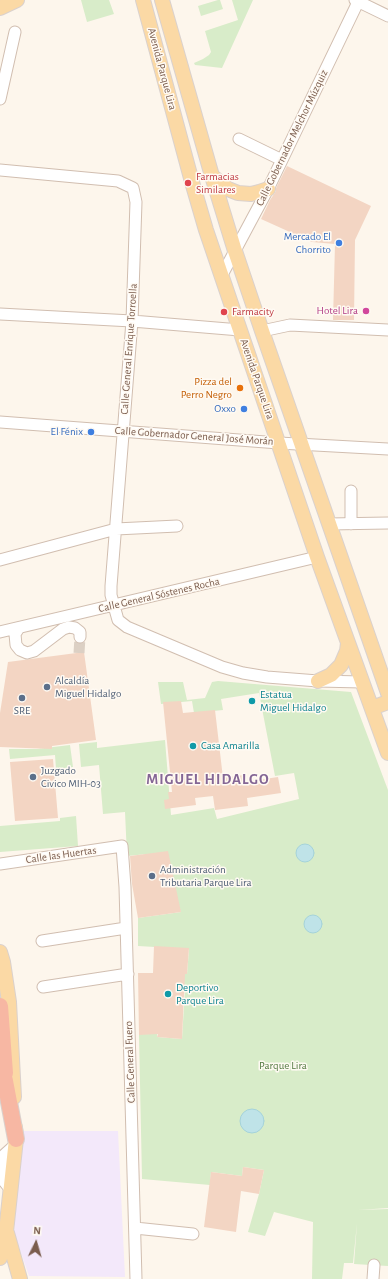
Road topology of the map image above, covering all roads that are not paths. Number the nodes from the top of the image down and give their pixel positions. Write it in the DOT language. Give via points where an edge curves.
graph roads {
  1 [pos="18,0"];
  2 [pos="143,0"];
  3 [pos="162,0"];
  4 [pos="358,1"];
  5 [pos="0,8"];
  6 [pos="388,16"];
  7 [pos="15,32"];
  8 [pos="0,100"];
  9 [pos="239,139"];
  10 [pos="282,160"];
  11 [pos="0,170"];
  12 [pos="212,176"];
  13 [pos="268,189"];
  14 [pos="235,250"];
  15 [pos="222,275"];
  16 [pos="0,314"];
  17 [pos="132,321"];
  18 [pos="240,330"];
  19 [pos="388,330"];
  20 [pos="262,331"];
  21 [pos="0,422"];
  22 [pos="124,431"];
  23 [pos="279,443"];
  24 [pos="302,444"];
  25 [pos="388,448"];
  26 [pos="351,491"];
  27 [pos="388,523"];
  28 [pos="329,524"];
  29 [pos="351,524"];
  30 [pos="178,526"];
  31 [pos="116,529"];
  32 [pos="317,558"];
  33 [pos="0,560"];
  34 [pos="114,606"];
  35 [pos="19,628"];
  36 [pos="0,632"];
  37 [pos="80,637"];
  38 [pos="347,638"];
  39 [pos="318,681"];
  40 [pos="362,682"];
  41 [pos="387,686"];
  42 [pos="388,702"];
  43 [pos="372,708"];
  44 [pos="388,753"];
  45 [pos="122,846"];
  46 [pos="0,864"];
  47 [pos="126,928"];
  48 [pos="42,941"];
  49 [pos="0,952"];
  50 [pos="128,974"];
  51 [pos="43,987"];
  52 [pos="0,1012"];
  53 [pos="0,1063"];
  54 [pos="5,1081"];
  55 [pos="16,1142"];
  56 [pos="135,1228"];
  57 [pos="6,1232"];
  58 [pos="193,1234"];
  59 [pos="0,1258"];
  60 [pos="374,1264"];
  61 [pos="20,1279"];
  62 [pos="136,1279"];
  63 [pos="373,1279"];
  1 -- 5 [label="main road"];
  2 -- 15 [label="main road, Avenida Parque Lira" via="192,182"];
  3 -- 12 [label="main road, Avenida Parque Lira"];
  4 -- 6 [label="street"];
  4 -- 10 [label="street, Calle Gobernador Melchor Múzquiz"];
  7 -- 8 [label="street"];
  9 -- 10 [label="street"];
  10 -- 13 [label="street, Calle Gobernador Melchor Múzquiz"];
  11 -- 17 [label="street, Calle General Enrique Torroella" via="118,181 133,188 136,202"];
  12 -- 13 [label="main road" via="228,189 238,192 251,194"];
  12 -- 14 [label="main road, Avenida Parque Lira"];
  13 -- 14 [label="street, Calle Gobernador Melchor Múzquiz"];
  14 -- 15 [label="street, Calle Gobernador Melchor Múzquiz"];
  14 -- 20 [label="main road, Avenida Parque Lira"];
  15 -- 18 [label="main road, Avenida Parque Lira"];
  16 -- 17 [label="street"];
  17 -- 18 [label="street"];
  17 -- 22 [label="street, Calle General Enrique Torroella"];
  18 -- 23 [label="main road, Avenida Parque Lira"];
  19 -- 20 [label="street" via="290,325"];
  20 -- 24 [label="main road, Avenida Parque Lira"];
  21 -- 22 [label="street, Calle Gobernador General José Morán"];
  22 -- 23 [label="street, Calle Gobernador General José Morán"];
  22 -- 31 [label="street, Calle General Enrique Torroella"];
  23 -- 24 [label="street, Calle Gobernador General José Morán"];
  23 -- 32 [label="main road, Avenida Parque Lira"];
  24 -- 25 [label="street, Calle Gobernador General José Morán"];
  24 -- 28 [label="main road, Avenida Parque Lira"];
  26 -- 29 [label="street"];
  27 -- 29 [label="street"];
  28 -- 29 [label="street"];
  28 -- 41 [label="main road, Avenida Parque Lira"];
  30 -- 31 [label="street"];
  31 -- 33 [label="street"];
  31 -- 34 [label="street, Calle General Enrique Torroella" via="111,586"];
  32 -- 34 [label="street, Calle General Sóstenes Rocha"];
  32 -- 38 [label="main road, Avenida Parque Lira"];
  34 -- 35 [label="street, Calle General Sóstenes Rocha"];
  34 -- 39 [label="street, Calle General Enrique Torroella" via="118,620 127,627 222,667 243,673"];
  35 -- 36 [label="street, Calle General Sóstenes Rocha"];
  35 -- 37 [label="street" via="15,634 16,645 27,653 34,652 69,627 80,632"];
  38 -- 39 [label="main road" via="347,651 342,665 331,675"];
  38 -- 40 [label="main road, Avenida Parque Lira"];
  39 -- 40 [label="street, Calle General Enrique Torroella"];
  40 -- 41 [label="main road"];
  40 -- 43 [label="main road, Avenida Parque Lira"];
  42 -- 43 [label="main road"];
  43 -- 44 [label="main road, Avenida Parque Lira"];
  45 -- 46 [label="street, Calle las Huertas"];
  45 -- 47 [label="street, Calle General Fuero"];
  47 -- 48 [label="street"];
  47 -- 50 [label="street, Calle General Fuero"];
  49 -- 55 [label="main road" via="9,1002"];
  50 -- 51 [label="street"];
  50 -- 56 [label="street, Calle General Fuero"];
  52 -- 54 [label="highway"];
  53 -- 54 [label="highway"];
  54 -- 55 [label="highway"];
  55 -- 57 [label="main road"];
  56 -- 58 [label="street"];
  56 -- 62 [label="street, Calle General Fuero"];
  57 -- 59 [label="main road"];
  57 -- 61 [label="main road"];
  60 -- 63 [label="street"];
}
